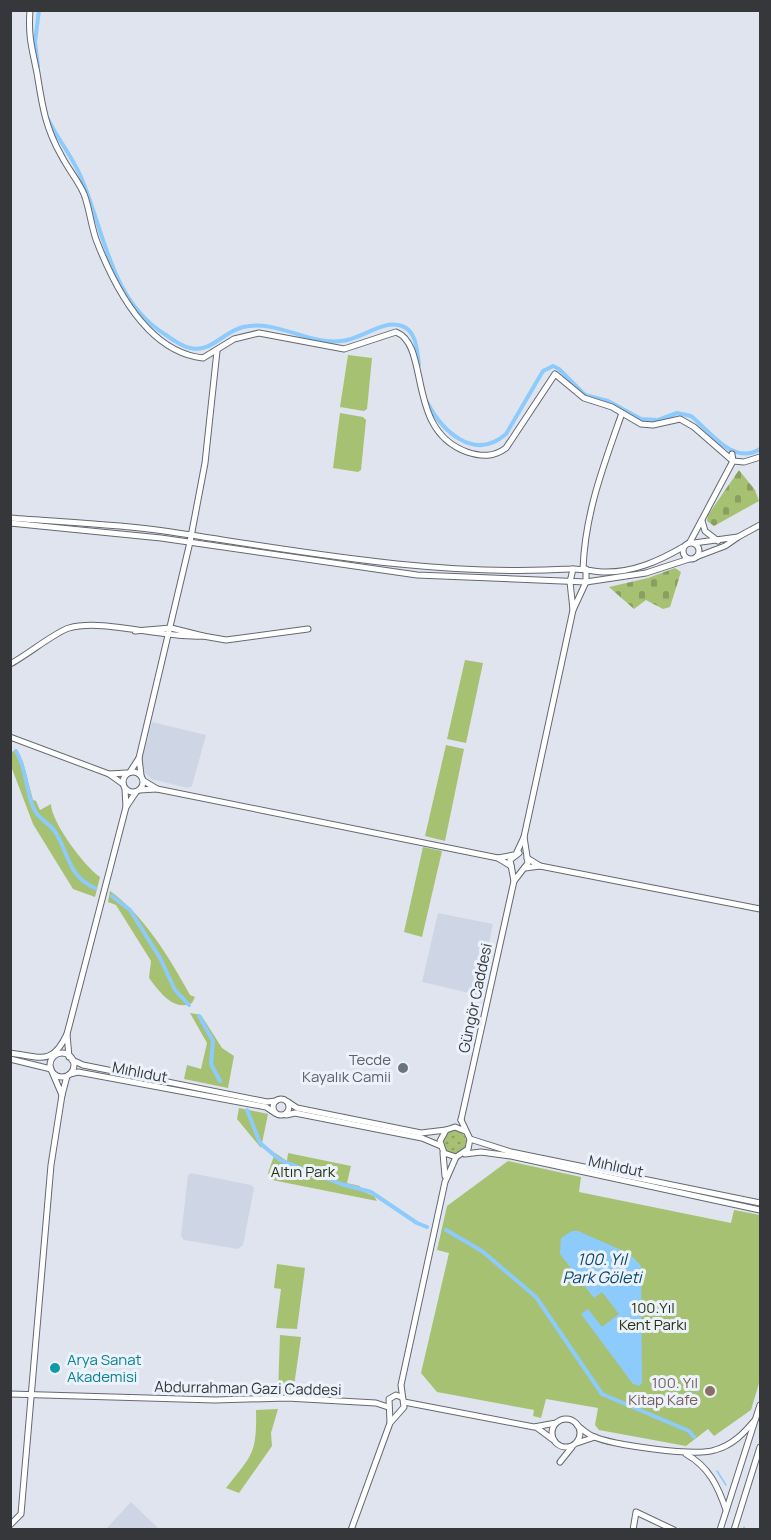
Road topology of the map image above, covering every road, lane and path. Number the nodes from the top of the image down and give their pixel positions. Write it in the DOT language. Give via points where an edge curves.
graph roads {
  1 [pos="30,10"];
  2 [pos="217,351"];
  3 [pos="203,358"];
  4 [pos="215,367"];
  5 [pos="622,413"];
  6 [pos="732,454"];
  7 [pos="760,457"];
  8 [pos="733,461"];
  9 [pos="10,518"];
  10 [pos="702,519"];
  11 [pos="10,523"];
  12 [pos="760,525"];
  13 [pos="738,537"];
  14 [pos="190,539"];
  15 [pos="719,541"];
  16 [pos="692,543"];
  17 [pos="683,548"];
  18 [pos="696,557"];
  19 [pos="689,559"];
  20 [pos="573,569"];
  21 [pos="584,569"];
  22 [pos="570,582"];
  23 [pos="586,582"];
  24 [pos="573,610"];
  25 [pos="171,628"];
  26 [pos="308,629"];
  27 [pos="135,631"];
  28 [pos="169,636"];
  29 [pos="203,636"];
  30 [pos="10,664"];
  31 [pos="10,737"];
  32 [pos="139,758"];
  33 [pos="129,772"];
  34 [pos="109,774"];
  35 [pos="142,778"];
  36 [pos="124,786"];
  37 [pos="157,789"];
  38 [pos="137,791"];
  39 [pos="126,807"];
  40 [pos="524,837"];
  41 [pos="515,854"];
  42 [pos="526,857"];
  43 [pos="498,858"];
  44 [pos="540,866"];
  45 [pos="512,867"];
  46 [pos="523,870"];
  47 [pos="514,881"];
  48 [pos="760,909"];
  49 [pos="67,1034"];
  50 [pos="10,1053"];
  51 [pos="54,1056"];
  52 [pos="71,1058"];
  53 [pos="10,1059"];
  54 [pos="52,1071"];
  55 [pos="68,1075"];
  56 [pos="62,1095"];
  57 [pos="276,1101"];
  58 [pos="288,1102"];
  59 [pos="275,1113"];
  60 [pos="286,1115"];
  61 [pos="461,1120"];
  62 [pos="449,1129"];
  63 [pos="465,1131"];
  64 [pos="470,1139"];
  65 [pos="442,1149"];
  66 [pos="465,1154"];
  67 [pos="456,1157"];
  68 [pos="445,1182"];
  69 [pos="760,1203"];
  70 [pos="760,1210"];
  71 [pos="401,1385"];
  72 [pos="10,1394"];
  73 [pos="31,1395"];
  74 [pos="391,1397"];
  75 [pos="403,1399"];
  76 [pos="376,1403"];
  77 [pos="760,1405"];
  78 [pos="415,1406"];
  79 [pos="389,1408"];
  80 [pos="400,1411"];
  81 [pos="755,1420"];
  82 [pos="556,1423"];
  83 [pos="390,1424"];
  84 [pos="577,1425"];
  85 [pos="534,1427"];
  86 [pos="595,1437"];
  87 [pos="554,1441"];
  88 [pos="575,1445"];
  89 [pos="760,1447"];
  90 [pos="684,1454"];
  91 [pos="726,1511"];
  92 [pos="10,1525"];
  93 [pos="351,1530"];
  94 [pos="633,1530"];
  95 [pos="674,1530"];
  96 [pos="720,1530"];
  97 [pos="734,1530"];
  1 -- 3 [label="street" via="29,44 46,125 78,182 98,244 123,296 162,340"];
  2 -- 3 [label="street"];
  2 -- 4 [label="street"];
  2 -- 5 [label="street" via="234,339 259,333 344,349 387,334 400,334 413,348 422,398 442,437 475,455 495,455 506,447 552,375 559,376 584,398"];
  3 -- 4 [label="street"];
  4 -- 14 [label="street" via="205,463"];
  5 -- 8 [label="street" via="641,424 680,419"];
  5 -- 21 [label="street" via="597,480 586,532"];
  6 -- 8 [label="street"];
  7 -- 8 [label="street"];
  8 -- 10 [label="street"];
  9 -- 14 [label="street" via="161,530"];
  10 -- 15 [label="street" via="705,531"];
  10 -- 16 [label="street"];
  11 -- 14 [label="street"];
  12 -- 13 [label="street"];
  13 -- 15 [label="street"];
  13 -- 18 [label="street"];
  14 -- 20 [label="street" via="404,566"];
  14 -- 22 [label="street" via="417,575"];
  14 -- 25 [label="street"];
  15 -- 16 [label="street"];
  16 -- 17 [label="street"];
  16 -- 18 [label="street" via="699,550"];
  17 -- 19 [label="street"];
  17 -- 21 [label="street" via="661,560 627,570"];
  18 -- 19 [label="street"];
  19 -- 23 [label="street" via="646,573"];
  20 -- 21 [label="street"];
  20 -- 22 [label="street"];
  21 -- 23 [label="street"];
  22 -- 23 [label="street"];
  22 -- 24 [label="street"];
  23 -- 24 [label="street"];
  24 -- 40 [label="street"];
  25 -- 27 [label="street"];
  25 -- 28 [label="street"];
  25 -- 29 [label="street"];
  26 -- 29 [label="street" via="226,640"];
  27 -- 28 [label="street"];
  27 -- 30 [label="street" via="70,628"];
  28 -- 29 [label="street"];
  28 -- 32 [label="street"];
  31 -- 34 [label="street"];
  32 -- 33 [label="street"];
  32 -- 35 [label="street"];
  33 -- 34 [label="street"];
  33 -- 35 [label="street"];
  33 -- 36 [label="street"];
  34 -- 36 [label="street"];
  35 -- 37 [label="street"];
  35 -- 38 [label="street"];
  36 -- 38 [label="street"];
  36 -- 39 [label="street"];
  37 -- 38 [label="street"];
  37 -- 43 [label="street"];
  38 -- 39 [label="street"];
  39 -- 49 [label="street"];
  40 -- 41 [label="street"];
  40 -- 42 [label="street"];
  41 -- 42 [label="street"];
  41 -- 43 [label="street"];
  41 -- 45 [label="street"];
  42 -- 44 [label="street"];
  42 -- 46 [label="street"];
  43 -- 45 [label="street"];
  44 -- 46 [label="street"];
  44 -- 48 [label="street"];
  45 -- 46 [label="street"];
  45 -- 47 [label="street"];
  46 -- 47 [label="street"];
  47 -- 61 [label="street, Güngör Caddesi"];
  49 -- 51 [label="street"];
  49 -- 52 [label="street"];
  50 -- 51 [label="street"];
  51 -- 52 [label="street" via="63,1053"];
  51 -- 54 [label="street"];
  52 -- 55 [label="street" via="73,1067"];
  52 -- 57 [label="street, Mıhlıdut" via="83,1065"];
  53 -- 54 [label="street"];
  54 -- 55 [label="street" via="59,1077"];
  54 -- 56 [label="street"];
  55 -- 56 [label="street"];
  55 -- 59 [label="street, Mıhlıdut" via="78,1072 266,1107"];
  56 -- 73 [label="street" via="51,1165"];
  57 -- 58 [label="street"];
  57 -- 59 [label="street"];
  58 -- 60 [label="street"];
  58 -- 62 [label="street" via="297,1108 421,1133"];
  59 -- 60 [label="street"];
  60 -- 65 [label="street" via="295,1113 422,1138"];
  61 -- 62 [label="street"];
  61 -- 63 [label="street"];
  62 -- 63 [label="street"];
  62 -- 65 [label="street" via="441,1137"];
  63 -- 64 [label="street"];
  64 -- 66 [label="street"];
  64 -- 69 [label="street, Mıhlıdut" via="502,1150"];
  65 -- 67 [label="street"];
  65 -- 68 [label="street"];
  66 -- 67 [label="street"];
  66 -- 70 [label="street, Mıhlıdut" via="511,1156"];
  67 -- 68 [label="street"];
  68 -- 71 [label="street"];
  71 -- 74 [label="street"];
  71 -- 75 [label="street"];
  72 -- 73 [label="street, Abdurrahman Gazi Caddesi"];
  73 -- 76 [label="street, Abdurrahman Gazi Caddesi"];
  73 -- 92 [label="street" via="21,1514"];
  74 -- 75 [label="street"];
  74 -- 76 [label="street, Abdurrahman Gazi Caddesi"];
  74 -- 79 [label="street"];
  75 -- 78 [label="street"];
  75 -- 80 [label="street"];
  76 -- 79 [label="street, Abdurrahman Gazi Caddesi"];
  77 -- 81 [label="street"];
  78 -- 80 [label="street"];
  78 -- 85 [label="street"];
  79 -- 80 [label="street, Abdurrahman Gazi Caddesi"];
  79 -- 83 [label="street"];
  80 -- 83 [label="street"];
  81 -- 90 [label="street" via="725,1447"];
  81 -- 91 [label="street"];
  82 -- 84 [label="street" via="569,1419"];
  82 -- 85 [label="street"];
  82 -- 87 [label="street" via="552,1430"];
  83 -- 93 [label="street"];
  84 -- 86 [label="street"];
  84 -- 88 [label="street" via="580,1434"];
  85 -- 87 [label="street"];
  86 -- 88 [label="street"];
  86 -- 90 [label="street"];
  87 -- 88 [label="street" via="563,1448"];
  87 -- 88 [label="street" via="560,1462"];
  89 -- 97 [label="street"];
  90 -- 91 [label="street" via="712,1476"];
  91 -- 96 [label="street"];
  94 -- 95 [label="street" via="636,1512"];
}
